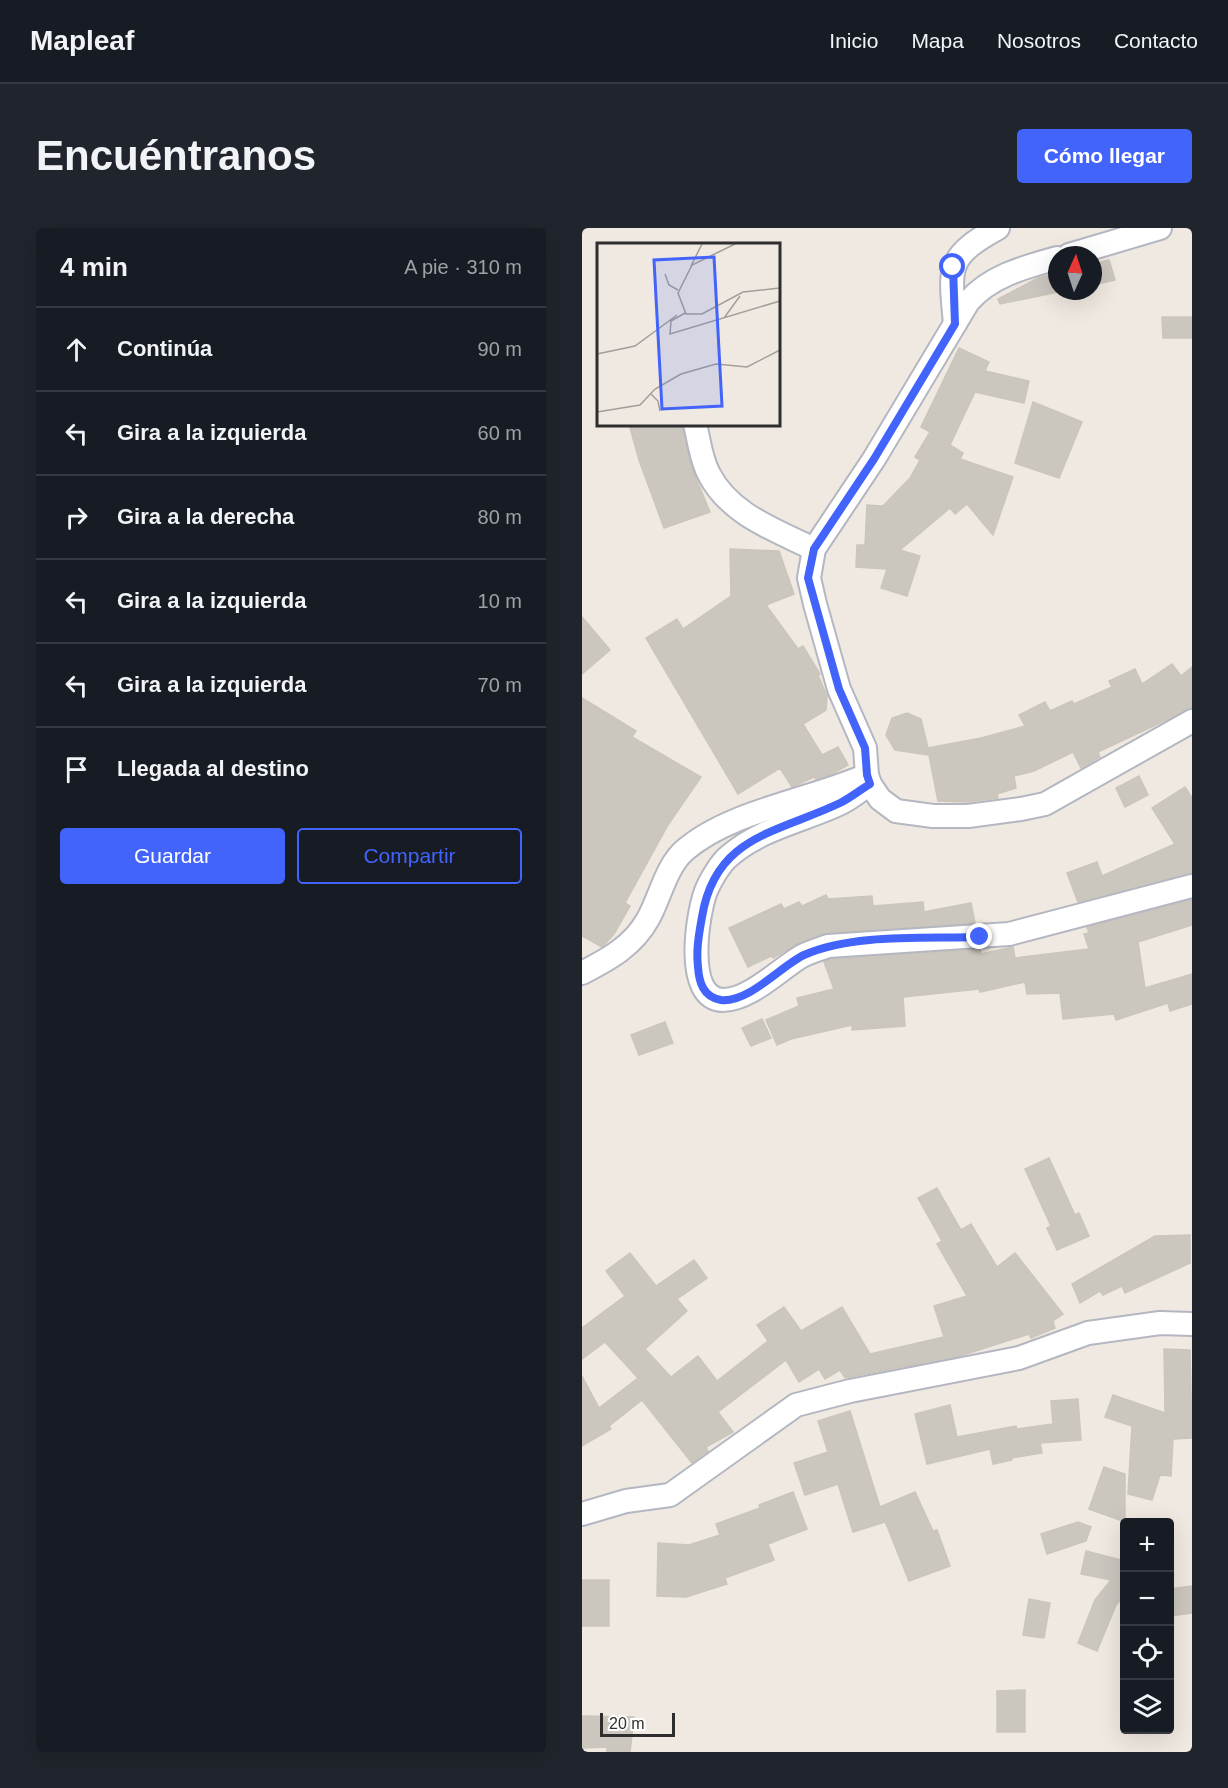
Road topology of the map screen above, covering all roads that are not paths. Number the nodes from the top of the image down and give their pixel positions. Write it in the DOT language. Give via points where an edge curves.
graph roads {
  1 [pos="998,228"];
  2 [pos="1160,228"];
  3 [pos="1099,246"];
  4 [pos="1048,261"];
  5 [pos="955,324"];
  6 [pos="696,426"];
  7 [pos="814,549"];
  8 [pos="1192,722"];
  9 [pos="868,779"];
  10 [pos="1192,886"];
  11 [pos="582,973"];
  12 [pos="1192,1324"];
  13 [pos="582,1514"];
  1 -- 5 [label="street" via="957,256 953,267"];
  2 -- 3 [label="street"];
  4 -- 5 [label="street" via="987,285 968,302"];
  5 -- 7 [label="street" via="874,459"];
  6 -- 7 [label="street" via="707,472 719,492 750,518"];
  7 -- 9 [label="street" via="808,578 839,689 865,748"];
  8 -- 9 [label="street" via="1045,804 1020,809 968,816 896,811 880,799"];
  9 -- 10 [label="street" via="841,803 773,829 727,857 706,892 696,948 699,981 708,996 723,1000 737,997 802,956 828,946 1010,934"];
  9 -- 11 [label="street" via="729,822 683,851 631,944"];
  12 -- 13 [label="street" via="1160,1323 1088,1333 1019,1358 796,1405 670,1496 626,1501"];
}
